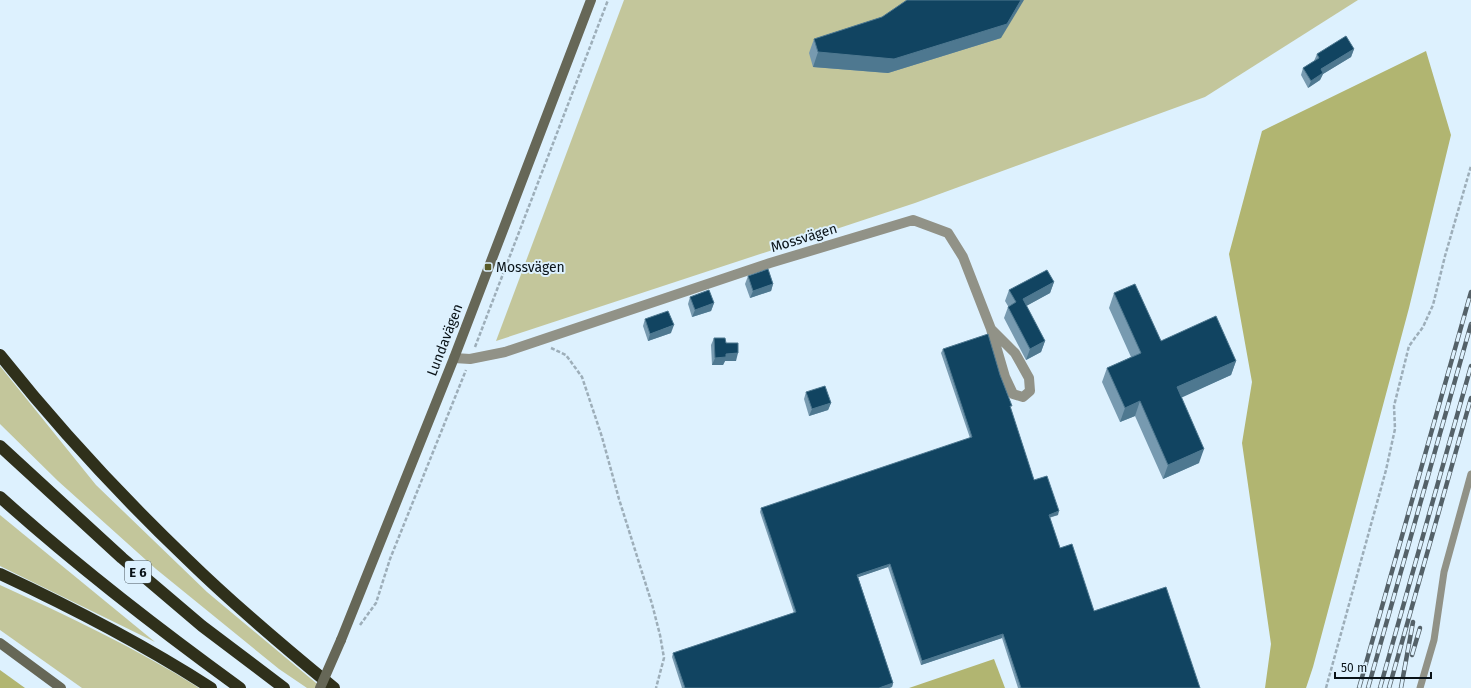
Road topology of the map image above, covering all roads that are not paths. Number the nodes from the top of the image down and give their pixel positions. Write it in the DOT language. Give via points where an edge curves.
graph roads {
  1 [pos="591,0"];
  2 [pos="991,329"];
  3 [pos="0,355"];
  4 [pos="454,358"];
  5 [pos="0,446"];
  6 [pos="1471,474"];
  7 [pos="0,497"];
  8 [pos="0,574"];
  9 [pos="0,643"];
  10 [pos="61,688"];
  11 [pos="211,688"];
  12 [pos="240,688"];
  13 [pos="284,688"];
  14 [pos="320,688"];
  15 [pos="334,688"];
  16 [pos="1420,688"];
  1 -- 4 [label="main road, Lundavägen"];
  2 -- 2 [label="street, Mossvägen" via="1004,377 1013,394 1023,397 1030,391 1029,378 1015,354"];
  2 -- 4 [label="street, Mossvägen" via="963,257 948,233 913,220 770,263 490,356"];
  3 -- 15 [label="highway" via="81,451 188,561"];
  4 -- 14 [label="main road, Lundavägen, bridge"];
  5 -- 13 [label="highway, E 6" via="128,563 202,626"];
  6 -- 16 [label="lane" via="1444,572 1434,640"];
  7 -- 12 [label="highway, E 6" via="106,587"];
  8 -- 11 [label="highway" via="112,629"];
  9 -- 10 [label="main road"];
}
